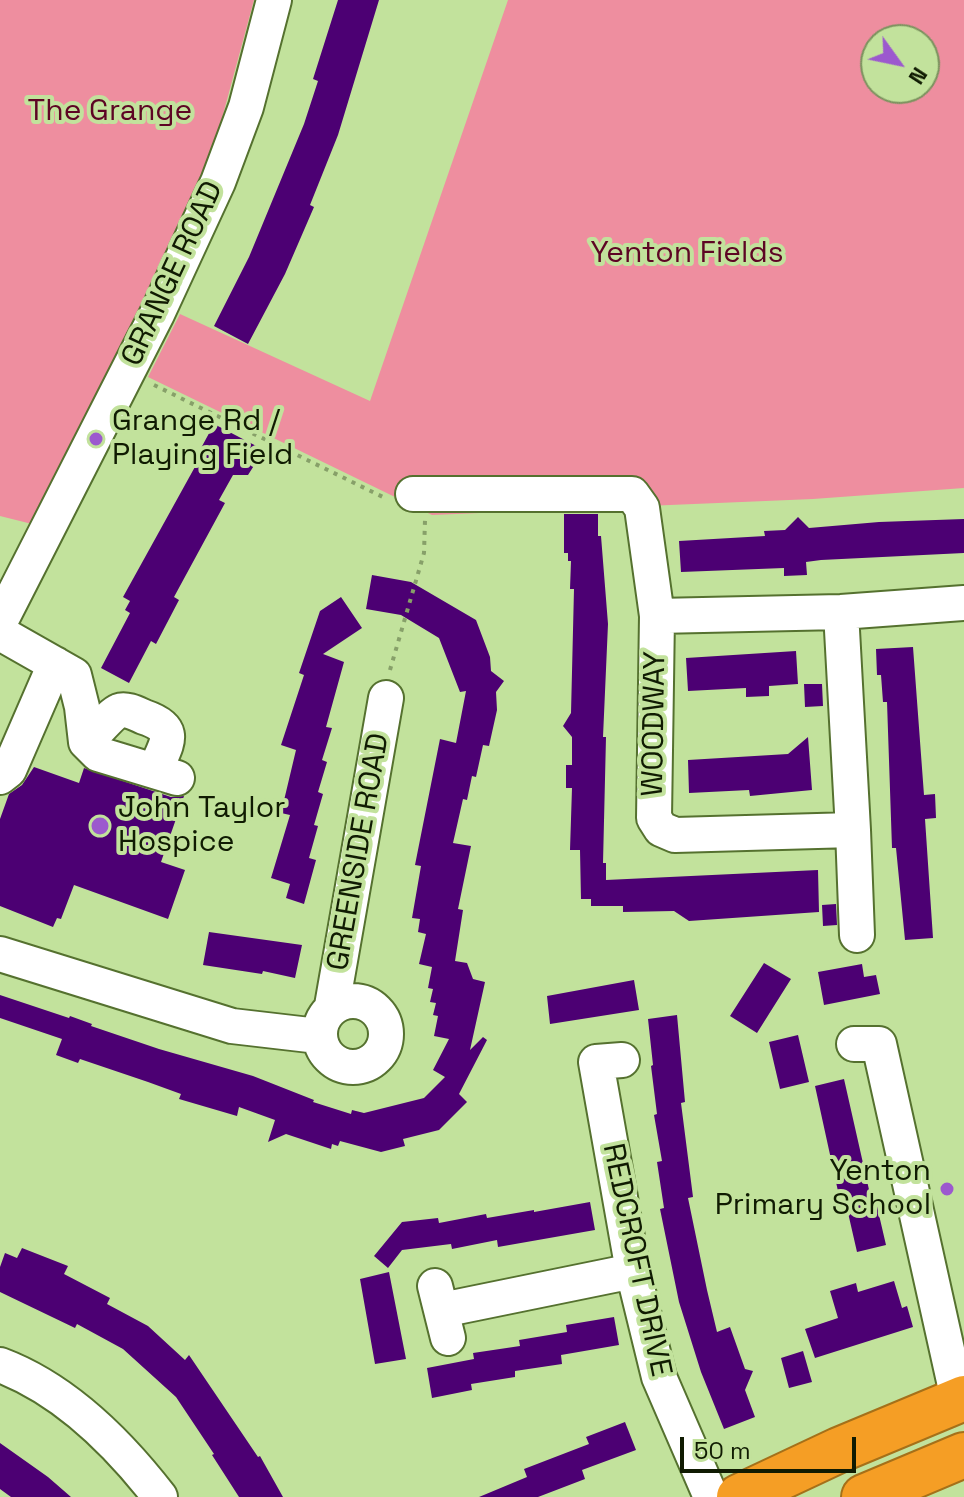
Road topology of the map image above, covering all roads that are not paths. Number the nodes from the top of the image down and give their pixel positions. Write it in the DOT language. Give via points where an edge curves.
graph roads {
  1 [pos="274,0"];
  2 [pos="412,506"];
  3 [pos="955,604"];
  4 [pos="841,612"];
  5 [pos="657,616"];
  6 [pos="0,622"];
  7 [pos="0,633"];
  8 [pos="55,664"];
  9 [pos="386,698"];
  10 [pos="86,742"];
  11 [pos="0,777"];
  12 [pos="853,830"];
  13 [pos="857,935"];
  14 [pos="0,954"];
  15 [pos="854,1044"];
  16 [pos="598,1062"];
  17 [pos="633,1271"];
  18 [pos="442,1311"];
  19 [pos="0,1365"];
  20 [pos="962,1399"];
  21 [pos="964,1455"];
  22 [pos="160,1497"];
  23 [pos="711,1497"];
  24 [pos="739,1497"];
  25 [pos="864,1497"];
  1 -- 6 [label="street, GRANGE ROAD" via="246,107 218,182"];
  2 -- 5 [label="street, WOODWAY" via="632,494 642,508"];
  3 -- 4 [label="street, WOODWAY"];
  4 -- 5 [label="street, WOODWAY"];
  4 -- 12 [label="street"];
  5 -- 12 [label="street, WOODWAY" via="654,818 661,829 675,835"];
  7 -- 8 [label="street"];
  8 -- 10 [label="street" via="74,675"];
  8 -- 11 [label="street" via="9,770"];
  9 -- 14 [label="street, GREENSIDE ROAD" via="325,1021 232,1026"];
  10 -- 10 [label="street" via="98,754 166,775 168,736 158,721 118,711"];
  12 -- 13 [label="street"];
  15 -- 20 [label="street" via="879,1044"];
  16 -- 17 [label="street, REDCROFT DRIVE"];
  17 -- 18 [label="street"];
  17 -- 23 [label="street, REDCROFT DRIVE" via="659,1377"];
  19 -- 22 [label="street" via="20,1372 87,1421 128,1456"];
  20 -- 24 [label="highway"];
  21 -- 25 [label="highway"];
}
